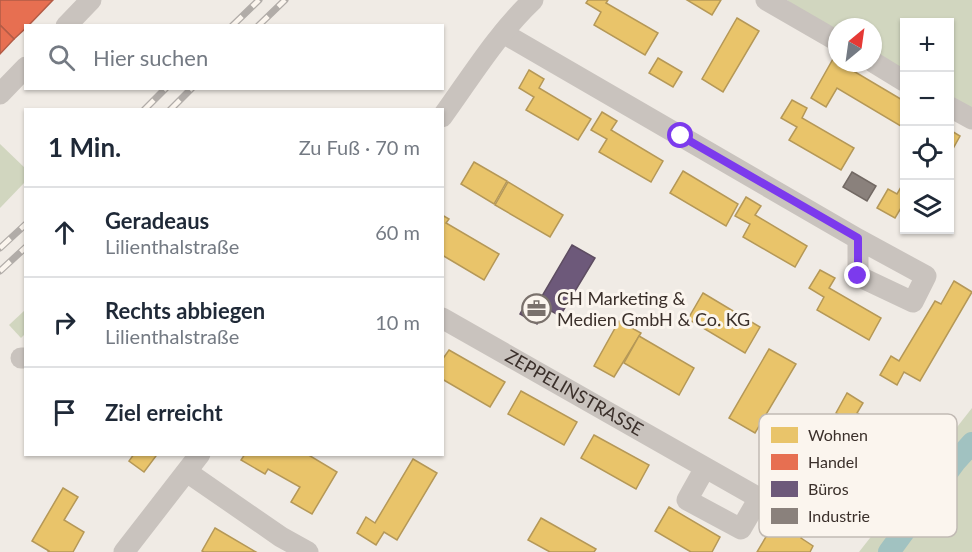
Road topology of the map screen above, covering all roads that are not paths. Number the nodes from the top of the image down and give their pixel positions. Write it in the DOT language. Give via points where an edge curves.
graph roads {
  1 [pos="91,0"];
  2 [pos="533,0"];
  3 [pos="766,0"];
  4 [pos="68,24"];
  5 [pos="502,33"];
  6 [pos="828,36"];
  7 [pos="882,68"];
  8 [pos="24,70"];
  9 [pos="900,79"];
  10 [pos="0,94"];
  11 [pos="954,109"];
  12 [pos="444,114"];
  13 [pos="972,119"];
  14 [pos="858,238"];
  15 [pos="444,319"];
  16 [pos="199,456"];
  17 [pos="705,468"];
  18 [pos="187,472"];
  19 [pos="124,552"];
  20 [pos="308,552"];
  1 -- 4 [label="street"];
  2 -- 5 [label="street"];
  3 -- 6 [label="street"];
  5 -- 12 [label="street"];
  5 -- 14 [label="street"];
  7 -- 9 [label="street"];
  8 -- 10 [label="street"];
  11 -- 13 [label="street"];
  15 -- 17 [label="street, ZEPPELINSTRASSE"];
  16 -- 18 [label="street"];
  18 -- 19 [label="street"];
  18 -- 20 [label="street"];
}
